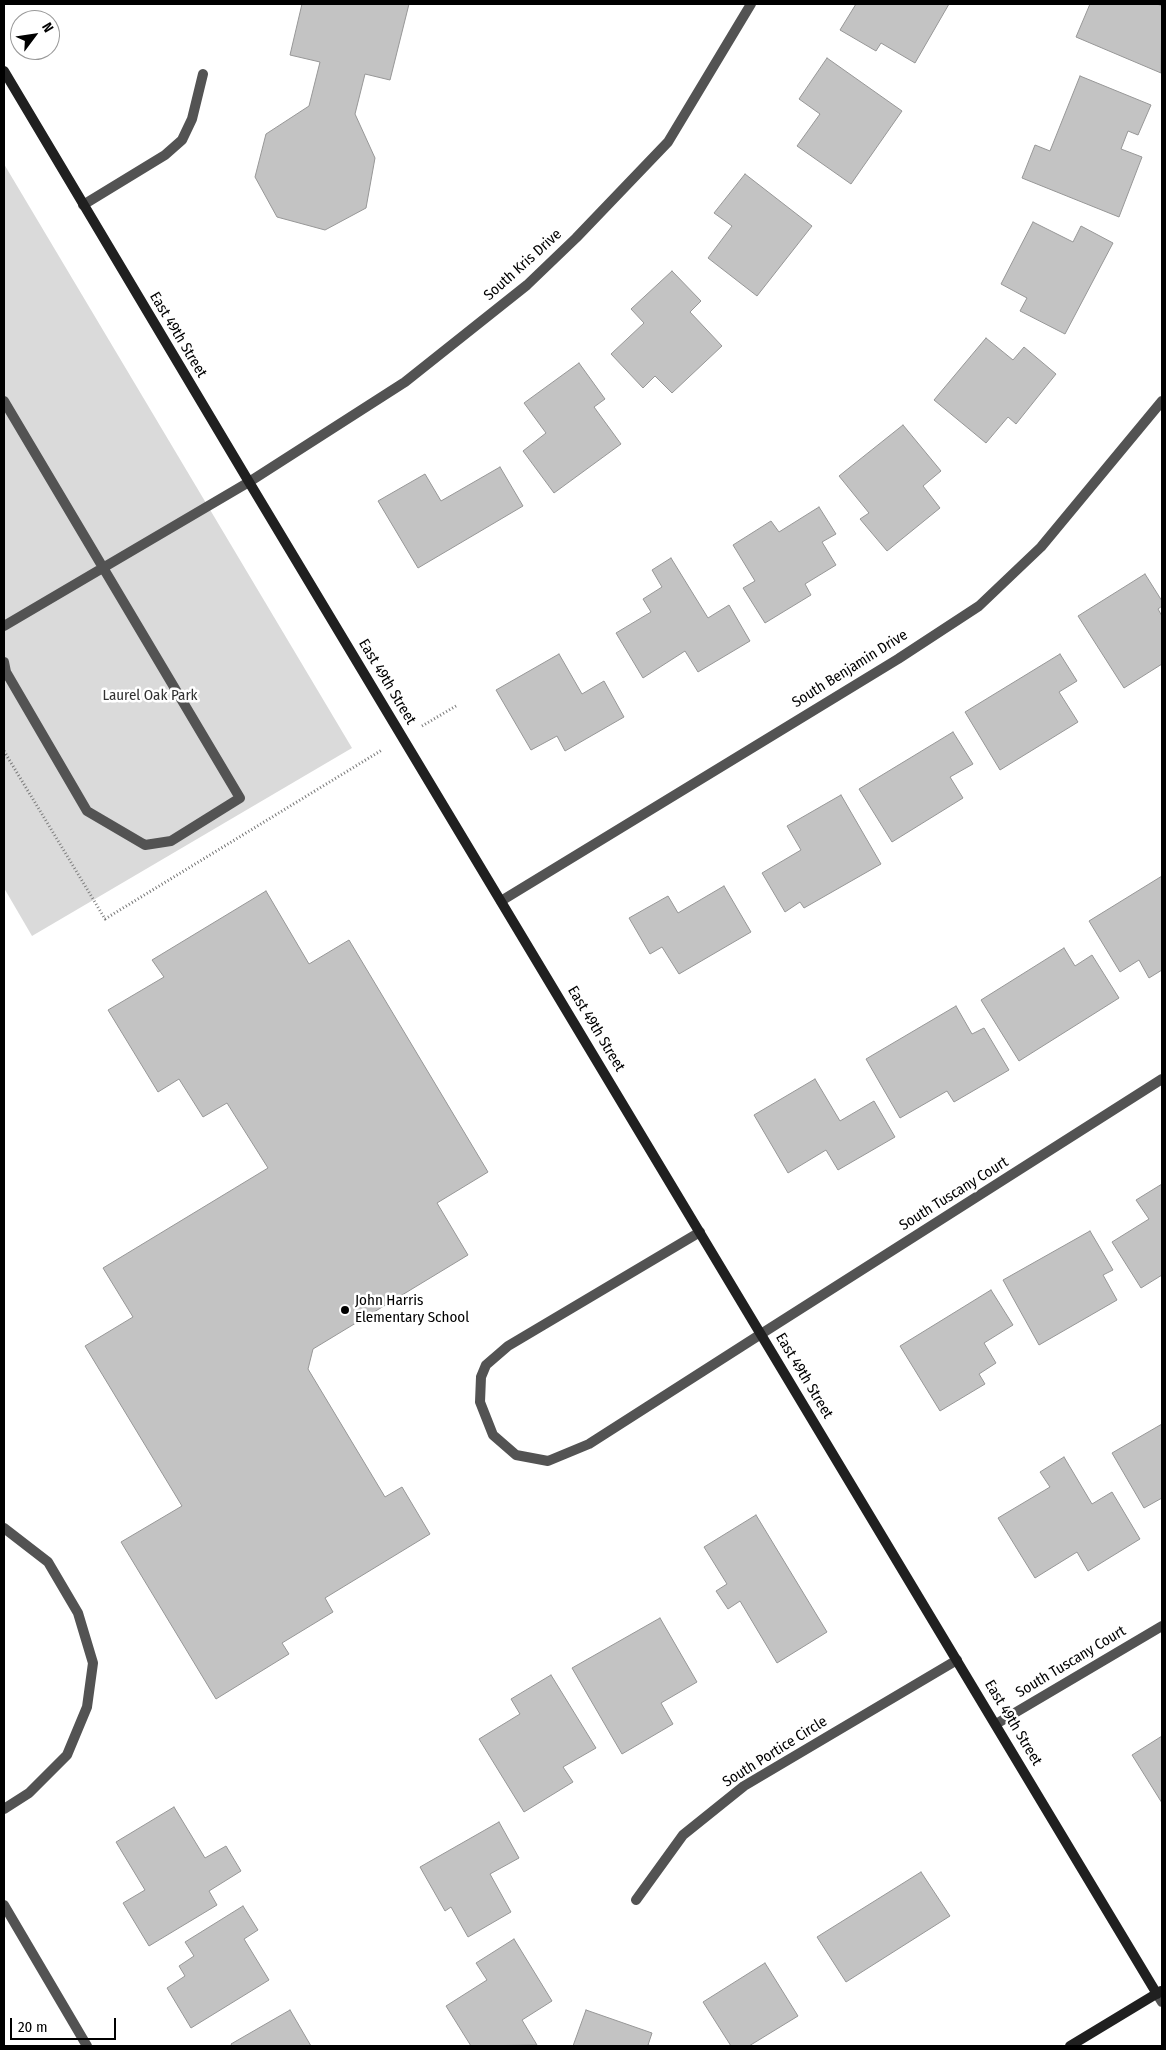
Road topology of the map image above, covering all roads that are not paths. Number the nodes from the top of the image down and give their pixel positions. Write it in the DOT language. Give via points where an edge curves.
graph roads {
  1 [pos="752,4"];
  2 [pos="4,71"];
  3 [pos="203,74"];
  4 [pos="83,205"];
  5 [pos="4,401"];
  6 [pos="1162,401"];
  7 [pos="248,482"];
  8 [pos="104,567"];
  9 [pos="4,626"];
  10 [pos="4,662"];
  11 [pos="501,901"];
  12 [pos="1162,1079"];
  13 [pos="700,1232"];
  14 [pos="761,1334"];
  15 [pos="4,1528"];
  16 [pos="1162,1626"];
  17 [pos="957,1660"];
  18 [pos="996,1724"];
  19 [pos="4,1808"];
  20 [pos="636,1900"];
  21 [pos="4,1905"];
  22 [pos="1161,1995"];
  23 [pos="87,2046"];
  24 [pos="1070,2046"];
  1 -- 7 [label="street, South Kris Drive" via="668,142 527,285 405,382"];
  2 -- 4 [label="street, East 49th Street"];
  3 -- 4 [label="street" via="192,119 182,140 165,155"];
  4 -- 7 [label="street, East 49th Street"];
  5 -- 8 [label="street"];
  6 -- 11 [label="street, South Benjamin Drive" via="1041,547 978,606 898,659"];
  7 -- 8 [label="street, South Kris Drive"];
  7 -- 11 [label="street, East 49th Street"];
  8 -- 9 [label="street, South Kris Drive"];
  8 -- 10 [label="street" via="240,798 171,841 145,845 87,811 6,672"];
  11 -- 13 [label="street, East 49th Street"];
  12 -- 14 [label="street, South Tuscany Court"];
  13 -- 14 [label="street, East 49th Street"];
  13 -- 14 [label="street, South Tuscany Court" via="508,1346 486,1365 481,1377 480,1402 493,1435 516,1455 548,1461 588,1444"];
  14 -- 17 [label="street, East 49th Street"];
  15 -- 19 [label="street" via="48,1562 78,1613 93,1663 87,1708 67,1754 29,1793"];
  16 -- 18 [label="street, South Tuscany Court"];
  17 -- 18 [label="street, East 49th Street"];
  17 -- 20 [label="street, South Portice Circle" via="744,1786 683,1836"];
  18 -- 22 [label="street, East 49th Street"];
  21 -- 23 [label="street"];
  22 -- 24 [label="street"];
}
